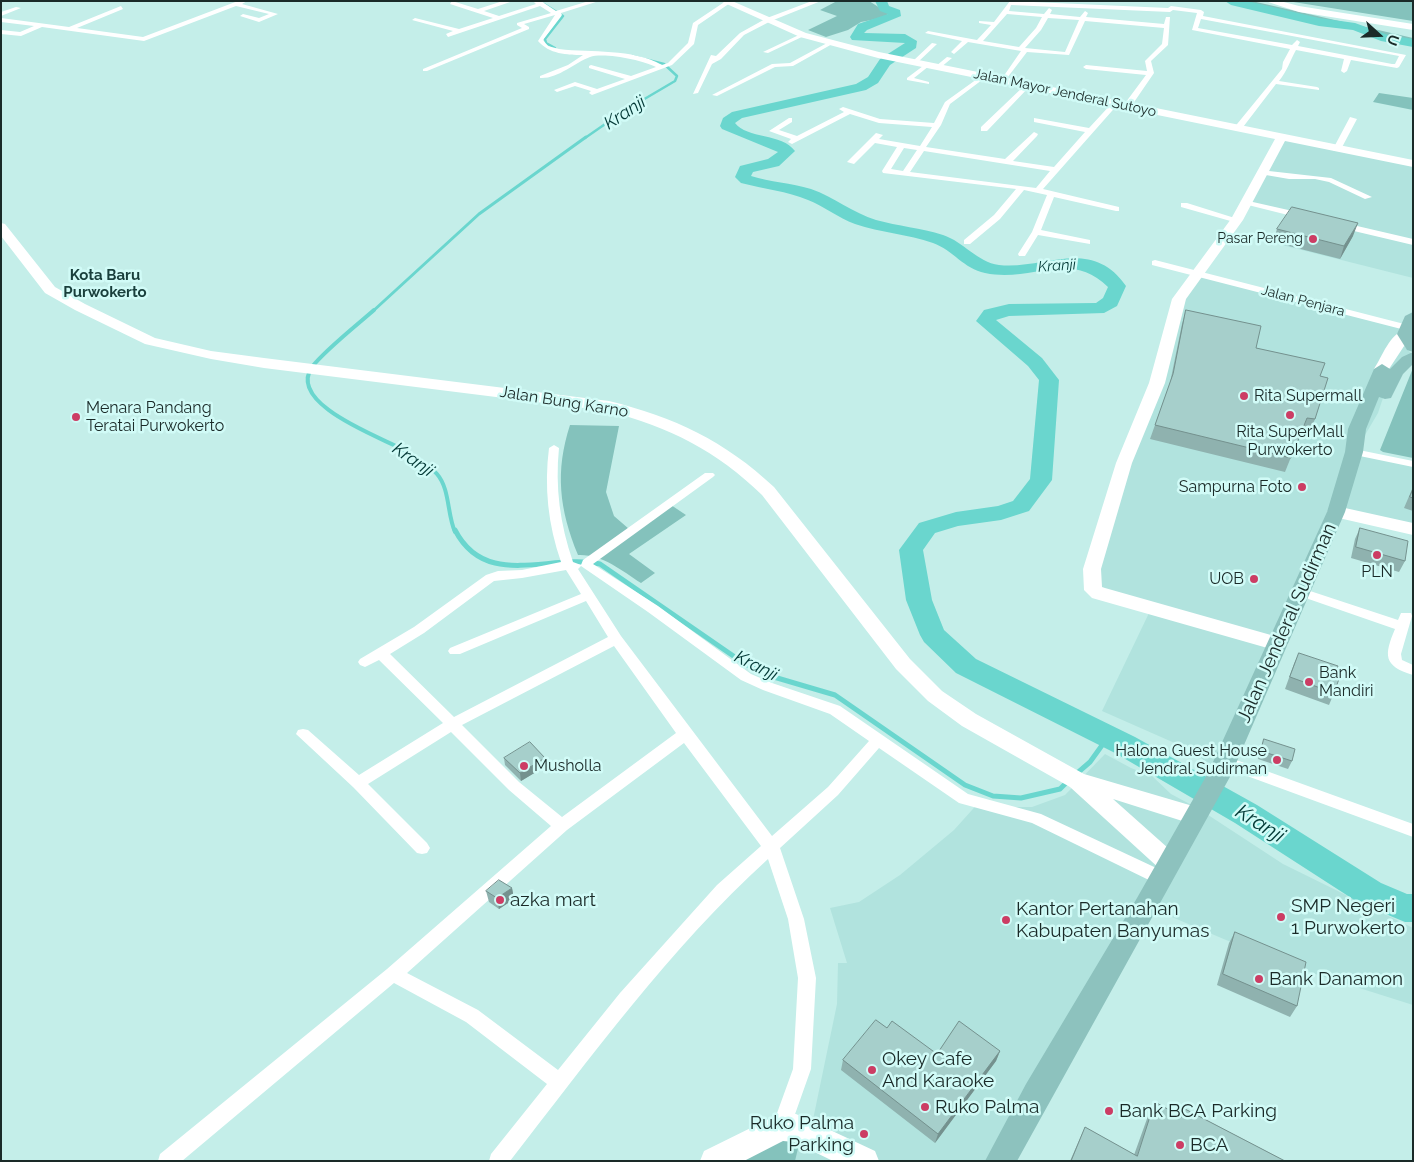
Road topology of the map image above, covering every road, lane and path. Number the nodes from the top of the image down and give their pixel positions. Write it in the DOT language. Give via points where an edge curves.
graph roads {
  1 [pos="510,1"];
  2 [pos="596,1"];
  3 [pos="818,1"];
  4 [pos="1135,1"];
  5 [pos="1269,1"];
  6 [pos="1279,1"];
  7 [pos="239,2"];
  8 [pos="728,2"];
  9 [pos="1010,2"];
  10 [pos="452,3"];
  11 [pos="539,3"];
  12 [pos="1052,3"];
  13 [pos="1088,4"];
  14 [pos="1171,6"];
  15 [pos="18,8"];
  16 [pos="121,8"];
  17 [pos="1133,8"];
  18 [pos="478,11"];
  19 [pos="1005,12"];
  20 [pos="1201,12"];
  21 [pos="557,13"];
  22 [pos="1,14"];
  23 [pos="243,16"];
  24 [pos="1047,16"];
  25 [pos="499,17"];
  26 [pos="767,19"];
  27 [pos="1084,19"];
  28 [pos="1,20"];
  29 [pos="415,20"];
  30 [pos="981,22"];
  31 [pos="519,24"];
  32 [pos="996,24"];
  33 [pos="42,25"];
  34 [pos="1413,25"];
  35 [pos="1167,26"];
  36 [pos="468,28"];
  37 [pos="69,29"];
  38 [pos="459,31"];
  39 [pos="1,32"];
  40 [pos="928,33"];
  41 [pos="483,34"];
  42 [pos="448,35"];
  43 [pos="803,35"];
  44 [pos="1302,35"];
  45 [pos="490,36"];
  46 [pos="144,39"];
  47 [pos="498,39"];
  48 [pos="967,39"];
  49 [pos="979,41"];
  50 [pos="136,43"];
  51 [pos="831,43"];
  52 [pos="934,44"];
  53 [pos="1292,47"];
  54 [pos="1023,49"];
  55 [pos="766,52"];
  56 [pos="954,52"];
  57 [pos="592,53"];
  58 [pos="949,58"];
  59 [pos="1348,58"];
  60 [pos="798,61"];
  61 [pos="914,62"];
  62 [pos="806,63"];
  63 [pos="662,66"];
  64 [pos="932,66"];
  65 [pos="591,67"];
  66 [pos="1086,67"];
  67 [pos="425,70"];
  68 [pos="1344,71"];
  69 [pos="1151,73"];
  70 [pos="984,76"];
  71 [pos="542,77"];
  72 [pos="630,78"];
  73 [pos="1004,80"];
  74 [pos="1276,82"];
  75 [pos="927,83"];
  76 [pos="1027,86"];
  77 [pos="1317,89"];
  78 [pos="557,90"];
  79 [pos="695,94"];
  80 [pos="715,95"];
  81 [pos="1115,103"];
  82 [pos="1127,106"];
  83 [pos="1353,119"];
  84 [pos="789,120"];
  85 [pos="1037,120"];
  86 [pos="937,125"];
  87 [pos="984,129"];
  88 [pos="1237,129"];
  89 [pos="1092,132"];
  90 [pos="1034,134"];
  91 [pos="1282,138"];
  92 [pos="902,145"];
  93 [pos="922,148"];
  94 [pos="1337,149"];
  95 [pos="852,162"];
  96 [pos="1007,162"];
  97 [pos="1413,164"];
  98 [pos="1057,170"];
  99 [pos="1262,172"];
  100 [pos="905,174"];
  101 [pos="1022,187"];
  102 [pos="1038,190"];
  103 [pos="1052,193"];
  104 [pos="1368,197"];
  105 [pos="1247,202"];
  106 [pos="1184,205"];
  107 [pos="1116,209"];
  108 [pos="1308,218"];
  109 [pos="1237,220"];
  110 [pos="1328,222"];
  111 [pos="1,228"];
  112 [pos="1036,232"];
  113 [pos="967,242"];
  114 [pos="1087,242"];
  115 [pos="1413,242"];
  116 [pos="1022,254"];
  117 [pos="1155,263"];
  118 [pos="1198,273"];
  119 [pos="1409,332"];
  120 [pos="1413,356"];
  121 [pos="1382,369"];
  122 [pos="554,448"];
  123 [pos="1355,449"];
  124 [pos="1413,464"];
  125 [pos="709,475"];
  126 [pos="1336,512"];
  127 [pos="1413,529"];
  128 [pos="566,559"];
  129 [pos="590,563"];
  130 [pos="1301,592"];
  131 [pos="589,595"];
  132 [pos="1406,622"];
  133 [pos="616,639"];
  134 [pos="1278,644"];
  135 [pos="455,651"];
  136 [pos="382,654"];
  137 [pos="365,662"];
  138 [pos="1413,670"];
  139 [pos="452,724"];
  140 [pos="303,734"];
  141 [pos="684,734"];
  142 [pos="879,739"];
  143 [pos="1222,768"];
  144 [pos="1070,777"];
  145 [pos="358,783"];
  146 [pos="1197,813"];
  147 [pos="562,826"];
  148 [pos="1413,831"];
  149 [pos="422,848"];
  150 [pos="772,848"];
  151 [pos="1165,870"];
  152 [pos="393,974"];
  153 [pos="559,1082"];
  154 [pos="781,1127"];
  155 [pos="167,1161"];
  156 [pos="498,1161"];
  157 [pos="714,1161"];
  158 [pos="865,1161"];
  159 [pos="1000,1161"];
  1 -- 18 [label="street"];
  2 -- 21 [label="street"];
  3 -- 26 [label="street"];
  4 -- 17 [label="street"];
  5 -- 34 [label="main road" via="1300,10"];
  6 -- 34 [label="main road"];
  7 -- 23 [label="street" via="274,14 258,20"];
  7 -- 46 [label="street"];
  8 -- 26 [label="main road, Jalan Mayor Jenderal Sutoyo"];
  8 -- 63 [label="street" via="694,24 691,44"];
  9 -- 12 [label="street"];
  9 -- 19 [label="street"];
  10 -- 18 [label="street"];
  11 -- 21 [label="street"];
  11 -- 25 [label="street"];
  12 -- 13 [label="street"];
  12 -- 24 [label="street"];
  13 -- 17 [label="street"];
  13 -- 27 [label="street"];
  14 -- 17 [label="street"];
  14 -- 20 [label="street"];
  14 -- 35 [label="street"];
  15 -- 22 [label="street"];
  16 -- 37 [label="street"];
  18 -- 25 [label="street"];
  19 -- 24 [label="street"];
  19 -- 32 [label="street"];
  20 -- 44 [label="street"];
  20 -- 53 [label="street" via="1194,29"];
  21 -- 31 [label="street"];
  21 -- 57 [label="street" via="559,18 542,36 541,43 562,52"];
  24 -- 27 [label="street"];
  24 -- 54 [label="street"];
  25 -- 31 [label="street"];
  25 -- 36 [label="street"];
  26 -- 43 [label="main road, Jalan Mayor Jenderal Sutoyo"];
  26 -- 79 [label="street" via="730,43 710,63"];
  27 -- 35 [label="street"];
  27 -- 54 [label="street" via="1067,54"];
  28 -- 33 [label="street"];
  29 -- 38 [label="street"];
  30 -- 32 [label="street"];
  31 -- 47 [label="street" via="527,28"];
  32 -- 49 [label="street"];
  33 -- 37 [label="street"];
  33 -- 39 [label="street" via="21,34"];
  35 -- 69 [label="street" via="1165,45 1148,61"];
  36 -- 38 [label="street"];
  36 -- 41 [label="street"];
  37 -- 46 [label="street"];
  38 -- 42 [label="street"];
  40 -- 48 [label="street"];
  43 -- 51 [label="main road, Jalan Mayor Jenderal Sutoyo"];
  43 -- 55 [label="street"];
  44 -- 53 [label="street"];
  44 -- 59 [label="street" via="1400,53 1404,60 1396,67"];
  45 -- 47 [label="street"];
  46 -- 50 [label="street"];
  47 -- 67 [label="street"];
  48 -- 49 [label="street"];
  48 -- 56 [label="street"];
  49 -- 54 [label="street"];
  51 -- 60 [label="street"];
  51 -- 61 [label="main road, Jalan Mayor Jenderal Sutoyo"];
  52 -- 61 [label="street"];
  53 -- 59 [label="street"];
  53 -- 74 [label="street" via="1287,67"];
  54 -- 73 [label="street"];
  57 -- 63 [label="street" via="644,58"];
  57 -- 71 [label="street" via="575,64"];
  58 -- 64 [label="street"];
  59 -- 68 [label="street"];
  60 -- 62 [label="street"];
  60 -- 80 [label="street" via="789,66 774,65"];
  61 -- 64 [label="main road, Jalan Mayor Jenderal Sutoyo"];
  63 -- 72 [label="street"];
  64 -- 70 [label="main road, Jalan Mayor Jenderal Sutoyo"];
  64 -- 75 [label="street" via="910,79"];
  65 -- 72 [label="street"];
  66 -- 69 [label="street"];
  69 -- 82 [label="street"];
  70 -- 73 [label="main road, Jalan Mayor Jenderal Sutoyo"];
  70 -- 86 [label="street" via="947,103"];
  72 -- 78 [label="street" via="595,92 575,84"];
  73 -- 76 [label="main road, Jalan Mayor Jenderal Sutoyo"];
  74 -- 77 [label="street"];
  74 -- 88 [label="street"];
  76 -- 81 [label="main road, Jalan Mayor Jenderal Sutoyo"];
  76 -- 87 [label="street"];
  81 -- 82 [label="main road, Jalan Mayor Jenderal Sutoyo"];
  81 -- 89 [label="street"];
  82 -- 88 [label="main road, Jalan Mayor Jenderal Sutoyo"];
  83 -- 94 [label="street"];
  84 -- 86 [label="street" via="773,132 795,140 846,110 879,121"];
  85 -- 89 [label="street"];
  86 -- 93 [label="street"];
  88 -- 91 [label="main road, Jalan Mayor Jenderal Sutoyo"];
  89 -- 98 [label="street"];
  90 -- 96 [label="street"];
  91 -- 94 [label="main road, Jalan Mayor Jenderal Sutoyo"];
  91 -- 99 [label="main road"];
  92 -- 93 [label="street"];
  92 -- 95 [label="street" via="876,138"];
  92 -- 100 [label="street" via="886,172"];
  93 -- 96 [label="street"];
  93 -- 100 [label="street"];
  94 -- 97 [label="main road, Jalan Mayor Jenderal Sutoyo"];
  96 -- 98 [label="street"];
  98 -- 102 [label="street"];
  99 -- 104 [label="street" via="1331,180"];
  99 -- 105 [label="main road"];
  100 -- 101 [label="street"];
  101 -- 102 [label="street"];
  101 -- 113 [label="street" via="997,217"];
  102 -- 103 [label="street"];
  103 -- 107 [label="street"];
  103 -- 112 [label="street"];
  105 -- 108 [label="street"];
  105 -- 109 [label="main road"];
  106 -- 109 [label="street"];
  109 -- 118 [label="main road"];
  110 -- 115 [label="street"];
  111 -- 144 [label="main road, Jalan Bung Karno" via="50,290 150,341 211,355 609,406 643,415 693,436 742,466 768,491 903,664 935,696 968,720"];
  112 -- 114 [label="street"];
  112 -- 116 [label="street"];
  117 -- 118 [label="street, Jalan Penjara"];
  118 -- 119 [label="street, Jalan Penjara"];
  118 -- 134 [label="main road" via="1179,299 1157,383 1124,463 1092,569 1091,585 1099,593"];
  119 -- 120 [label="main road, Jalan Jenderal Sudirman" via="1404,344"];
  119 -- 121 [label="main road" via="1399,340"];
  120 -- 123 [label="main road, Jalan Jenderal Sudirman" via="1394,372 1366,441"];
  121 -- 123 [label="main road, Jalan Jenderal Sudirman" via="1357,429"];
  122 -- 128 [label="street" via="552,487"];
  123 -- 124 [label="street"];
  123 -- 126 [label="main road, Jalan Jenderal Sudirman"];
  125 -- 129 [label="street"];
  126 -- 127 [label="main road"];
  126 -- 130 [label="main road, Jalan Jenderal Sudirman"];
  128 -- 129 [label="street"];
  128 -- 131 [label="street"];
  128 -- 136 [label="street" via="522,574 490,578"];
  129 -- 142 [label="street" via="746,678 819,702"];
  130 -- 132 [label="street"];
  130 -- 134 [label="main road, Jalan Jenderal Sudirman"];
  131 -- 133 [label="street"];
  131 -- 135 [label="street"];
  132 -- 138 [label="street" via="1394,657 1398,663"];
  133 -- 139 [label="street" via="503,694"];
  133 -- 141 [label="street"];
  134 -- 143 [label="main road, Jalan Jenderal Sudirman"];
  136 -- 137 [label="street"];
  136 -- 139 [label="street"];
  139 -- 145 [label="street"];
  139 -- 147 [label="street" via="514,786"];
  140 -- 145 [label="street"];
  141 -- 147 [label="street"];
  141 -- 150 [label="street"];
  142 -- 150 [label="street" via="833,791"];
  142 -- 151 [label="street" via="964,799 1036,818"];
  143 -- 146 [label="main road, Jalan Jenderal Sudirman"];
  143 -- 148 [label="street"];
  144 -- 146 [label="main road"];
  144 -- 151 [label="main road"];
  145 -- 149 [label="street"];
  146 -- 151 [label="main road, Jalan Jenderal Sudirman"];
  147 -- 152 [label="street"];
  150 -- 153 [label="street" via="723,890 626,999"];
  150 -- 154 [label="street" via="796,919 807,978 802,1069"];
  151 -- 159 [label="main road, Jalan Jenderal Sudirman"];
  152 -- 153 [label="street" via="472,1016"];
  152 -- 155 [label="street"];
  153 -- 156 [label="street"];
  154 -- 157 [label="main road"];
  154 -- 158 [label="main road" via="796,1128"];
}
